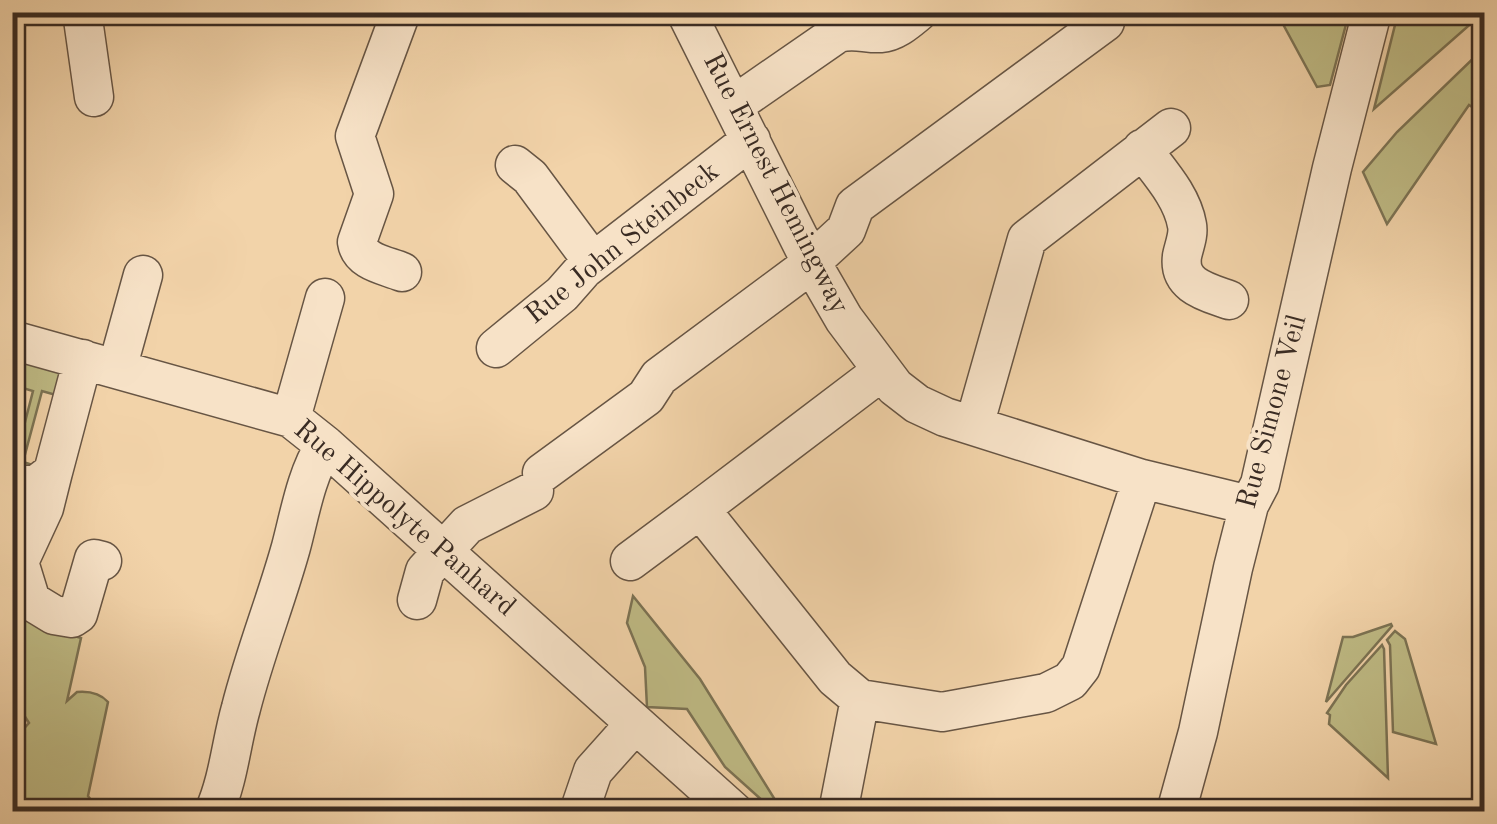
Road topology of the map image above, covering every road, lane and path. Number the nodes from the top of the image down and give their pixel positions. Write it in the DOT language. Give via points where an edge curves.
graph roads {
  1 [pos="82,12"];
  2 [pos="402,12"];
  3 [pos="686,12"];
  4 [pos="918,12"];
  5 [pos="1372,12"];
  6 [pos="1105,22"];
  7 [pos="94,97"];
  8 [pos="734,105"];
  9 [pos="751,140"];
  10 [pos="515,165"];
  11 [pos="593,262"];
  12 [pos="402,272"];
  13 [pos="144,274"];
  14 [pos="325,298"];
  15 [pos="1230,300"];
  16 [pos="12,340"];
  17 [pos="496,348"];
  18 [pos="100,364"];
  19 [pos="882,370"];
  20 [pos="290,418"];
  21 [pos="974,426"];
  22 [pos="326,445"];
  23 [pos="53,472"];
  24 [pos="1142,479"];
  25 [pos="12,486"];
  26 [pos="1249,506"];
  27 [pos="700,509"];
  28 [pos="444,550"];
  29 [pos="102,561"];
  30 [pos="630,561"];
  31 [pos="417,600"];
  32 [pos="860,699"];
  33 [pos="635,724"];
  34 [pos="214,812"];
  35 [pos="578,812"];
  36 [pos="734,812"];
  37 [pos="838,812"];
  38 [pos="1176,812"];
  1 -- 7 [label="street"];
  2 -- 12 [label="street" via="355,136 374,194 358,250"];
  3 -- 8 [label="street, Rue Ernest Hemingway"];
  4 -- 8 [label="street" via="882,34 838,33"];
  5 -- 26 [label="street, Rue Simone Veil" via="1260,484"];
  6 -- 28 [label="street" via="854,206 846,230 810,263 659,377 646,398 538,482 467,526"];
  8 -- 9 [label="street, Rue Ernest Hemingway"];
  9 -- 11 [label="street, Rue John Steinbeck"];
  9 -- 19 [label="street, Rue Ernest Hemingway" via="844,320"];
  10 -- 11 [label="street"];
  11 -- 17 [label="street, Rue John Steinbeck"];
  13 -- 18 [label="street"];
  14 -- 20 [label="street"];
  15 -- 21 [label="street" via="1199,290 1185,276 1187,224 1157,138 1027,239"];
  16 -- 18 [label="street, Rue Hippolyte Panhard"];
  18 -- 20 [label="street, Rue Hippolyte Panhard"];
  18 -- 23 [label="street"];
  19 -- 21 [label="street, Rue Ernest Hemingway" via="917,404"];
  19 -- 27 [label="street"];
  20 -- 22 [label="street, Rue Hippolyte Panhard"];
  21 -- 24 [label="street, Rue Ernest Hemingway"];
  22 -- 28 [label="street, Rue Hippolyte Panhard"];
  22 -- 34 [label="street" via="260,639 226,787"];
  23 -- 25 [label="street" via="36,485"];
  23 -- 29 [label="street" via="19,562 31,601 72,618 94,559"];
  24 -- 26 [label="street, Rue Ernest Hemingway"];
  24 -- 32 [label="street" via="1081,667 1070,681 1046,692 942,712"];
  26 -- 38 [label="street, Rue Simone Veil"];
  27 -- 30 [label="street"];
  27 -- 32 [label="street" via="835,678"];
  28 -- 31 [label="street" via="425,571"];
  28 -- 33 [label="street, Rue Hippolyte Panhard"];
  32 -- 37 [label="street"];
  33 -- 35 [label="street" via="593,771"];
  33 -- 36 [label="street, Rue Hippolyte Panhard"];
}
